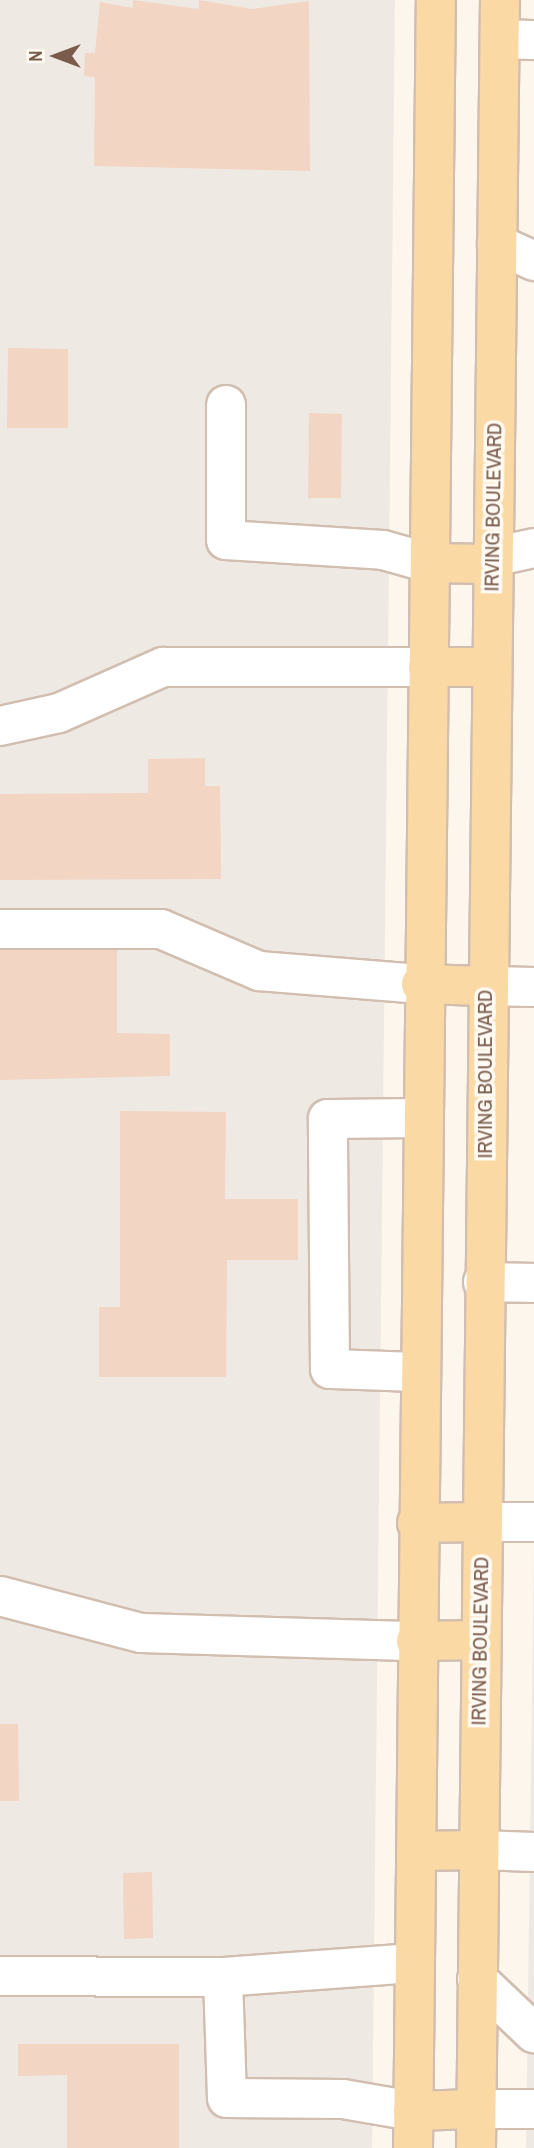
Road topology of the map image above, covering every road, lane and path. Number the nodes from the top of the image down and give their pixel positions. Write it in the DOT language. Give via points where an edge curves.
graph roads {
  1 [pos="436,0"];
  2 [pos="500,0"];
  3 [pos="517,40"];
  4 [pos="497,244"];
  5 [pos="534,261"];
  6 [pos="226,405"];
  7 [pos="534,548"];
  8 [pos="493,561"];
  9 [pos="430,563"];
  10 [pos="428,667"];
  11 [pos="491,667"];
  12 [pos="0,726"];
  13 [pos="0,929"];
  14 [pos="421,984"];
  15 [pos="485,986"];
  16 [pos="534,986"];
  17 [pos="420,1118"];
  18 [pos="483,1282"];
  19 [pos="534,1283"];
  20 [pos="418,1372"];
  21 [pos="482,1522"];
  22 [pos="534,1522"];
  23 [pos="417,1523"];
  24 [pos="0,1596"];
  25 [pos="481,1640"];
  26 [pos="416,1641"];
  27 [pos="478,1850"];
  28 [pos="416,1851"];
  29 [pos="534,1852"];
  30 [pos="414,1963"];
  31 [pos="0,1976"];
  32 [pos="223,1977"];
  33 [pos="478,1979"];
  34 [pos="534,2033"];
  35 [pos="477,2109"];
  36 [pos="534,2109"];
  37 [pos="413,2130"];
  38 [pos="476,2148"];
  1 -- 9 [label="main road"];
  2 -- 3 [label="main road, IRVING BOULEVARD"];
  3 -- 4 [label="main road, IRVING BOULEVARD"];
  4 -- 5 [label="lane"];
  4 -- 8 [label="main road, IRVING BOULEVARD"];
  6 -- 9 [label="lane" via="226,540 383,551"];
  7 -- 8 [label="lane"];
  8 -- 9 [label="main road"];
  8 -- 11 [label="main road, IRVING BOULEVARD"];
  9 -- 10 [label="main road"];
  10 -- 11 [label="main road"];
  10 -- 12 [label="lane" via="163,667 60,713"];
  10 -- 14 [label="main road"];
  11 -- 15 [label="main road, IRVING BOULEVARD"];
  13 -- 14 [label="lane" via="161,929 259,971"];
  14 -- 15 [label="main road"];
  14 -- 17 [label="main road"];
  15 -- 16 [label="lane"];
  15 -- 18 [label="main road, IRVING BOULEVARD"];
  17 -- 20 [label="main road"];
  17 -- 20 [label="lane" via="328,1119 330,1369"];
  18 -- 19 [label="lane"];
  18 -- 21 [label="main road, IRVING BOULEVARD"];
  20 -- 23 [label="main road"];
  21 -- 22 [label="lane"];
  21 -- 23 [label="main road"];
  21 -- 25 [label="main road, IRVING BOULEVARD"];
  23 -- 26 [label="main road"];
  24 -- 26 [label="lane" via="141,1633"];
  25 -- 26 [label="main road"];
  25 -- 27 [label="main road, IRVING BOULEVARD"];
  26 -- 28 [label="main road"];
  27 -- 28 [label="main road"];
  27 -- 29 [label="lane"];
  27 -- 33 [label="main road, IRVING BOULEVARD"];
  28 -- 30 [label="main road"];
  30 -- 32 [label="lane"];
  30 -- 37 [label="main road"];
  31 -- 32 [label="lane"];
  32 -- 37 [label="lane" via="227,2098 343,2099"];
  33 -- 34 [label="lane"];
  33 -- 35 [label="main road, IRVING BOULEVARD"];
  35 -- 36 [label="lane"];
  35 -- 37 [label="main road"];
  35 -- 38 [label="main road, IRVING BOULEVARD"];
}
